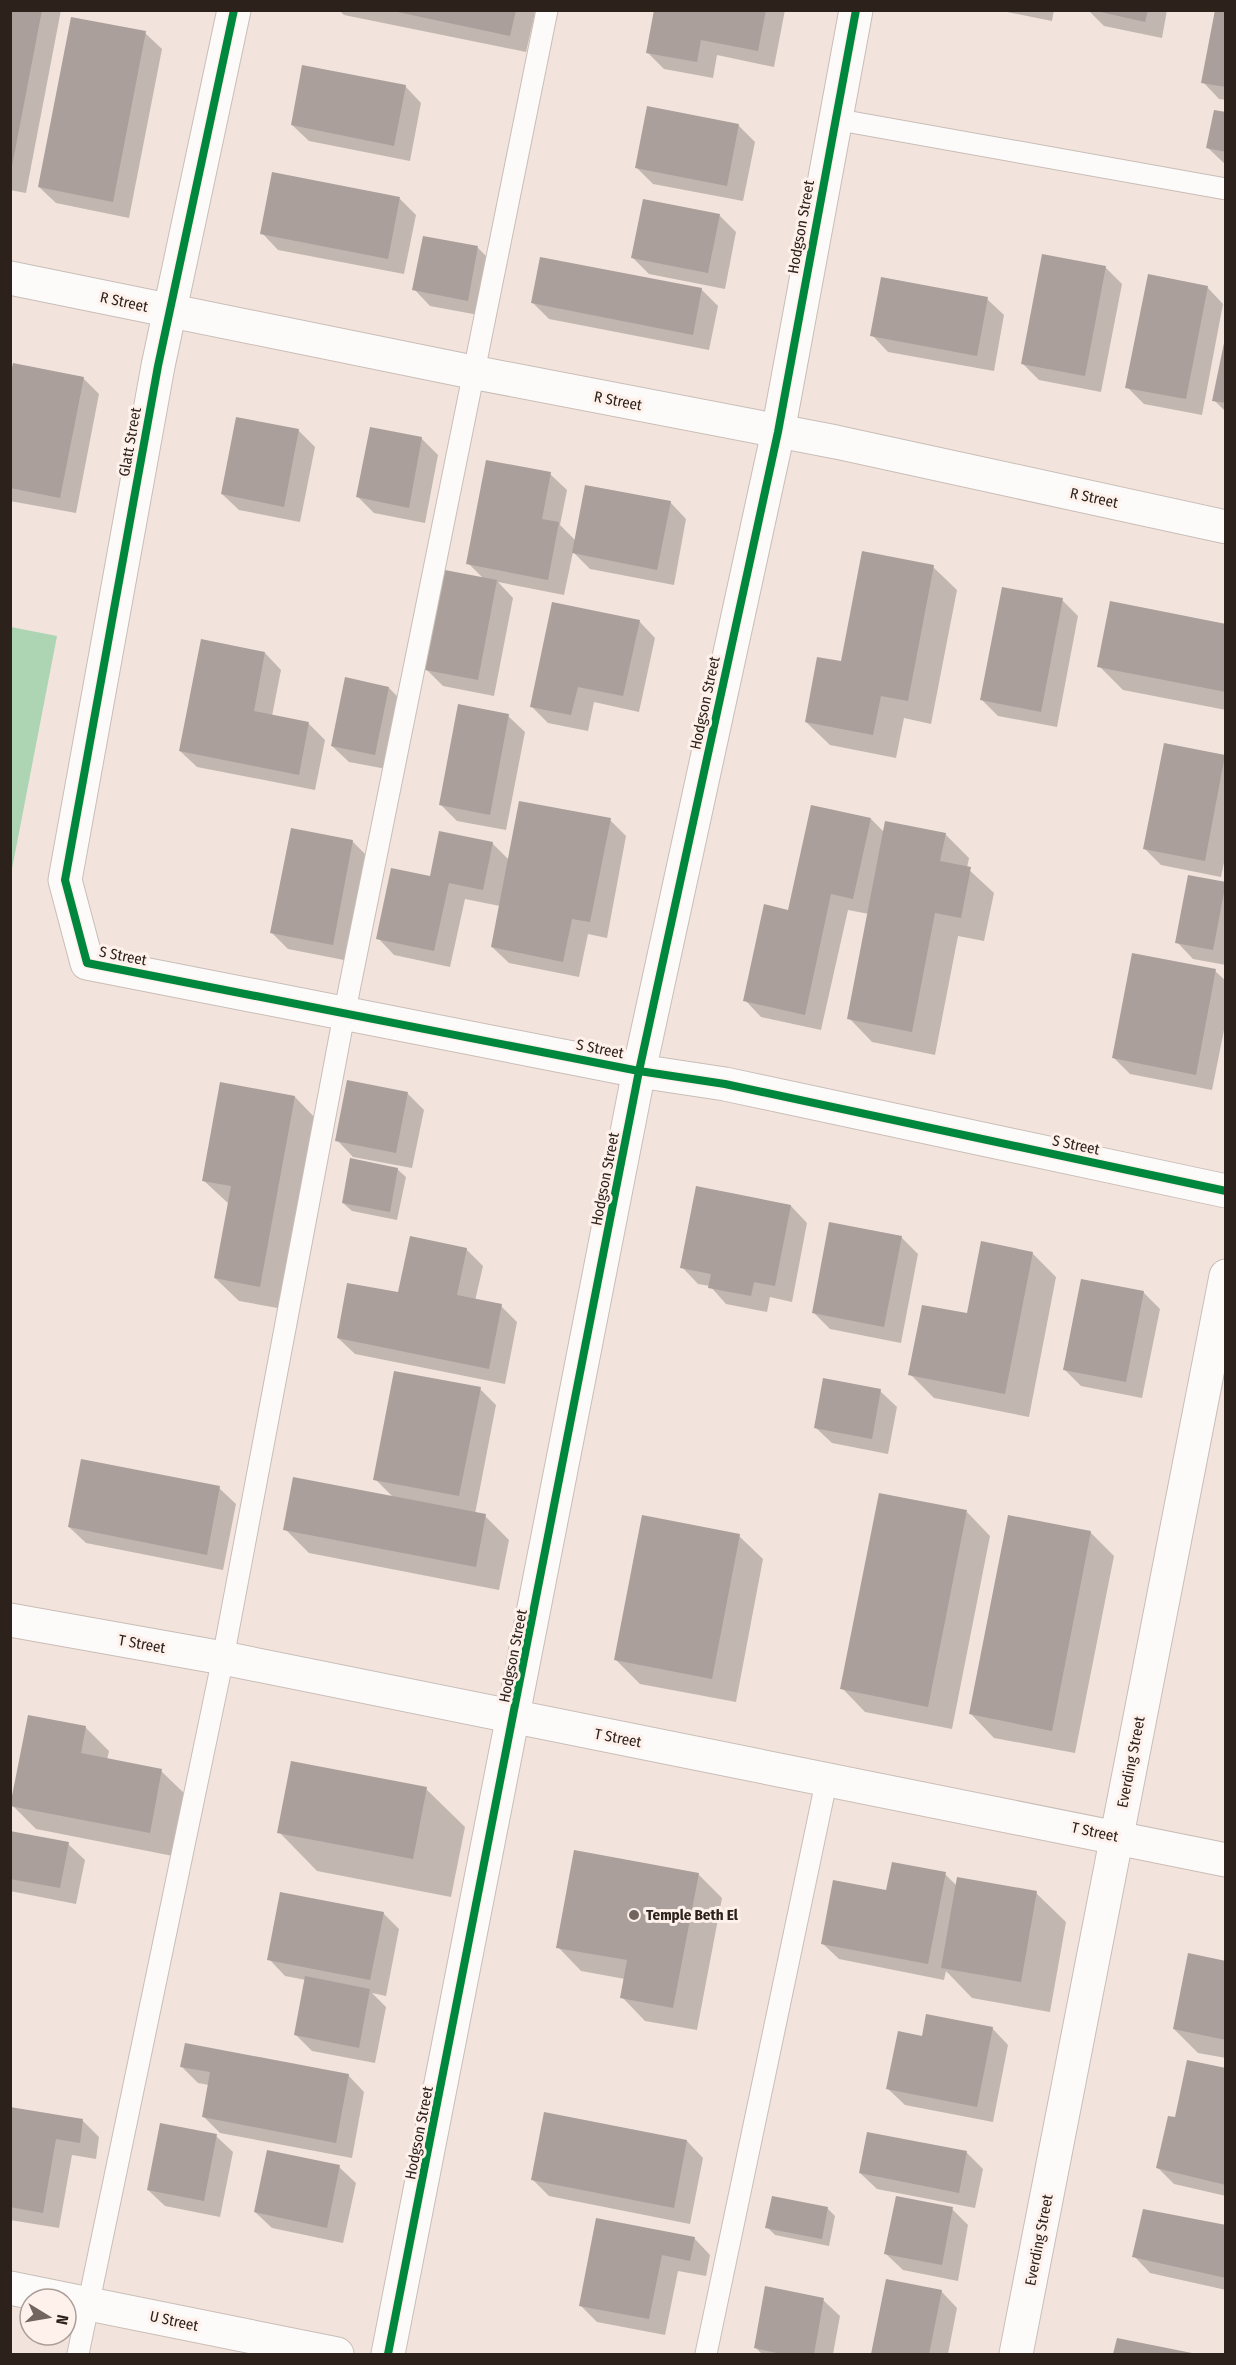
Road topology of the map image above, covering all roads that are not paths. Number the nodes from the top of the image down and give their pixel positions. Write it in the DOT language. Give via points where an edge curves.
graph roads {
  1 [pos="234,10"];
  2 [pos="547,10"];
  3 [pos="856,10"];
  4 [pos="834,119"];
  5 [pos="1226,189"];
  6 [pos="10,279"];
  7 [pos="171,311"];
  8 [pos="472,372"];
  9 [pos="777,432"];
  10 [pos="1226,527"];
  11 [pos="65,880"];
  12 [pos="344,1015"];
  13 [pos="639,1071"];
  14 [pos="1226,1191"];
  15 [pos="1226,1276"];
  16 [pos="10,1620"];
  17 [pos="223,1658"];
  18 [pos="515,1717"];
  19 [pos="827,1778"];
  20 [pos="1117,1836"];
  21 [pos="1226,1860"];
  22 [pos="10,2288"];
  23 [pos="87,2303"];
  24 [pos="78,2355"];
  25 [pos="337,2355"];
  26 [pos="388,2355"];
  27 [pos="706,2355"];
  28 [pos="1016,2355"];
  1 -- 7 [label="street, Glatt Street"];
  2 -- 8 [label="lane"];
  3 -- 4 [label="street, Hodgson Street"];
  4 -- 5 [label="lane"];
  4 -- 9 [label="street, Hodgson Street"];
  6 -- 7 [label="street, R Street"];
  7 -- 8 [label="street, R Street"];
  7 -- 11 [label="street, Glatt Street"];
  8 -- 9 [label="street, R Street"];
  8 -- 12 [label="lane"];
  9 -- 10 [label="street, R Street"];
  9 -- 13 [label="street, Hodgson Street"];
  11 -- 12 [label="street, S Street" via="87,963"];
  12 -- 13 [label="street, S Street"];
  12 -- 17 [label="lane"];
  13 -- 14 [label="street, S Street" via="725,1084"];
  13 -- 18 [label="street, Hodgson Street"];
  15 -- 20 [label="street, Everding Street"];
  16 -- 17 [label="street, T Street"];
  17 -- 18 [label="street, T Street"];
  17 -- 23 [label="lane"];
  18 -- 19 [label="street, T Street"];
  18 -- 26 [label="street, Hodgson Street"];
  19 -- 20 [label="street, T Street"];
  19 -- 27 [label="lane"];
  20 -- 21 [label="street, T Street"];
  20 -- 28 [label="street, Everding Street"];
  22 -- 23 [label="street, U Street"];
  23 -- 24 [label="lane"];
  23 -- 25 [label="street, U Street"];
}
